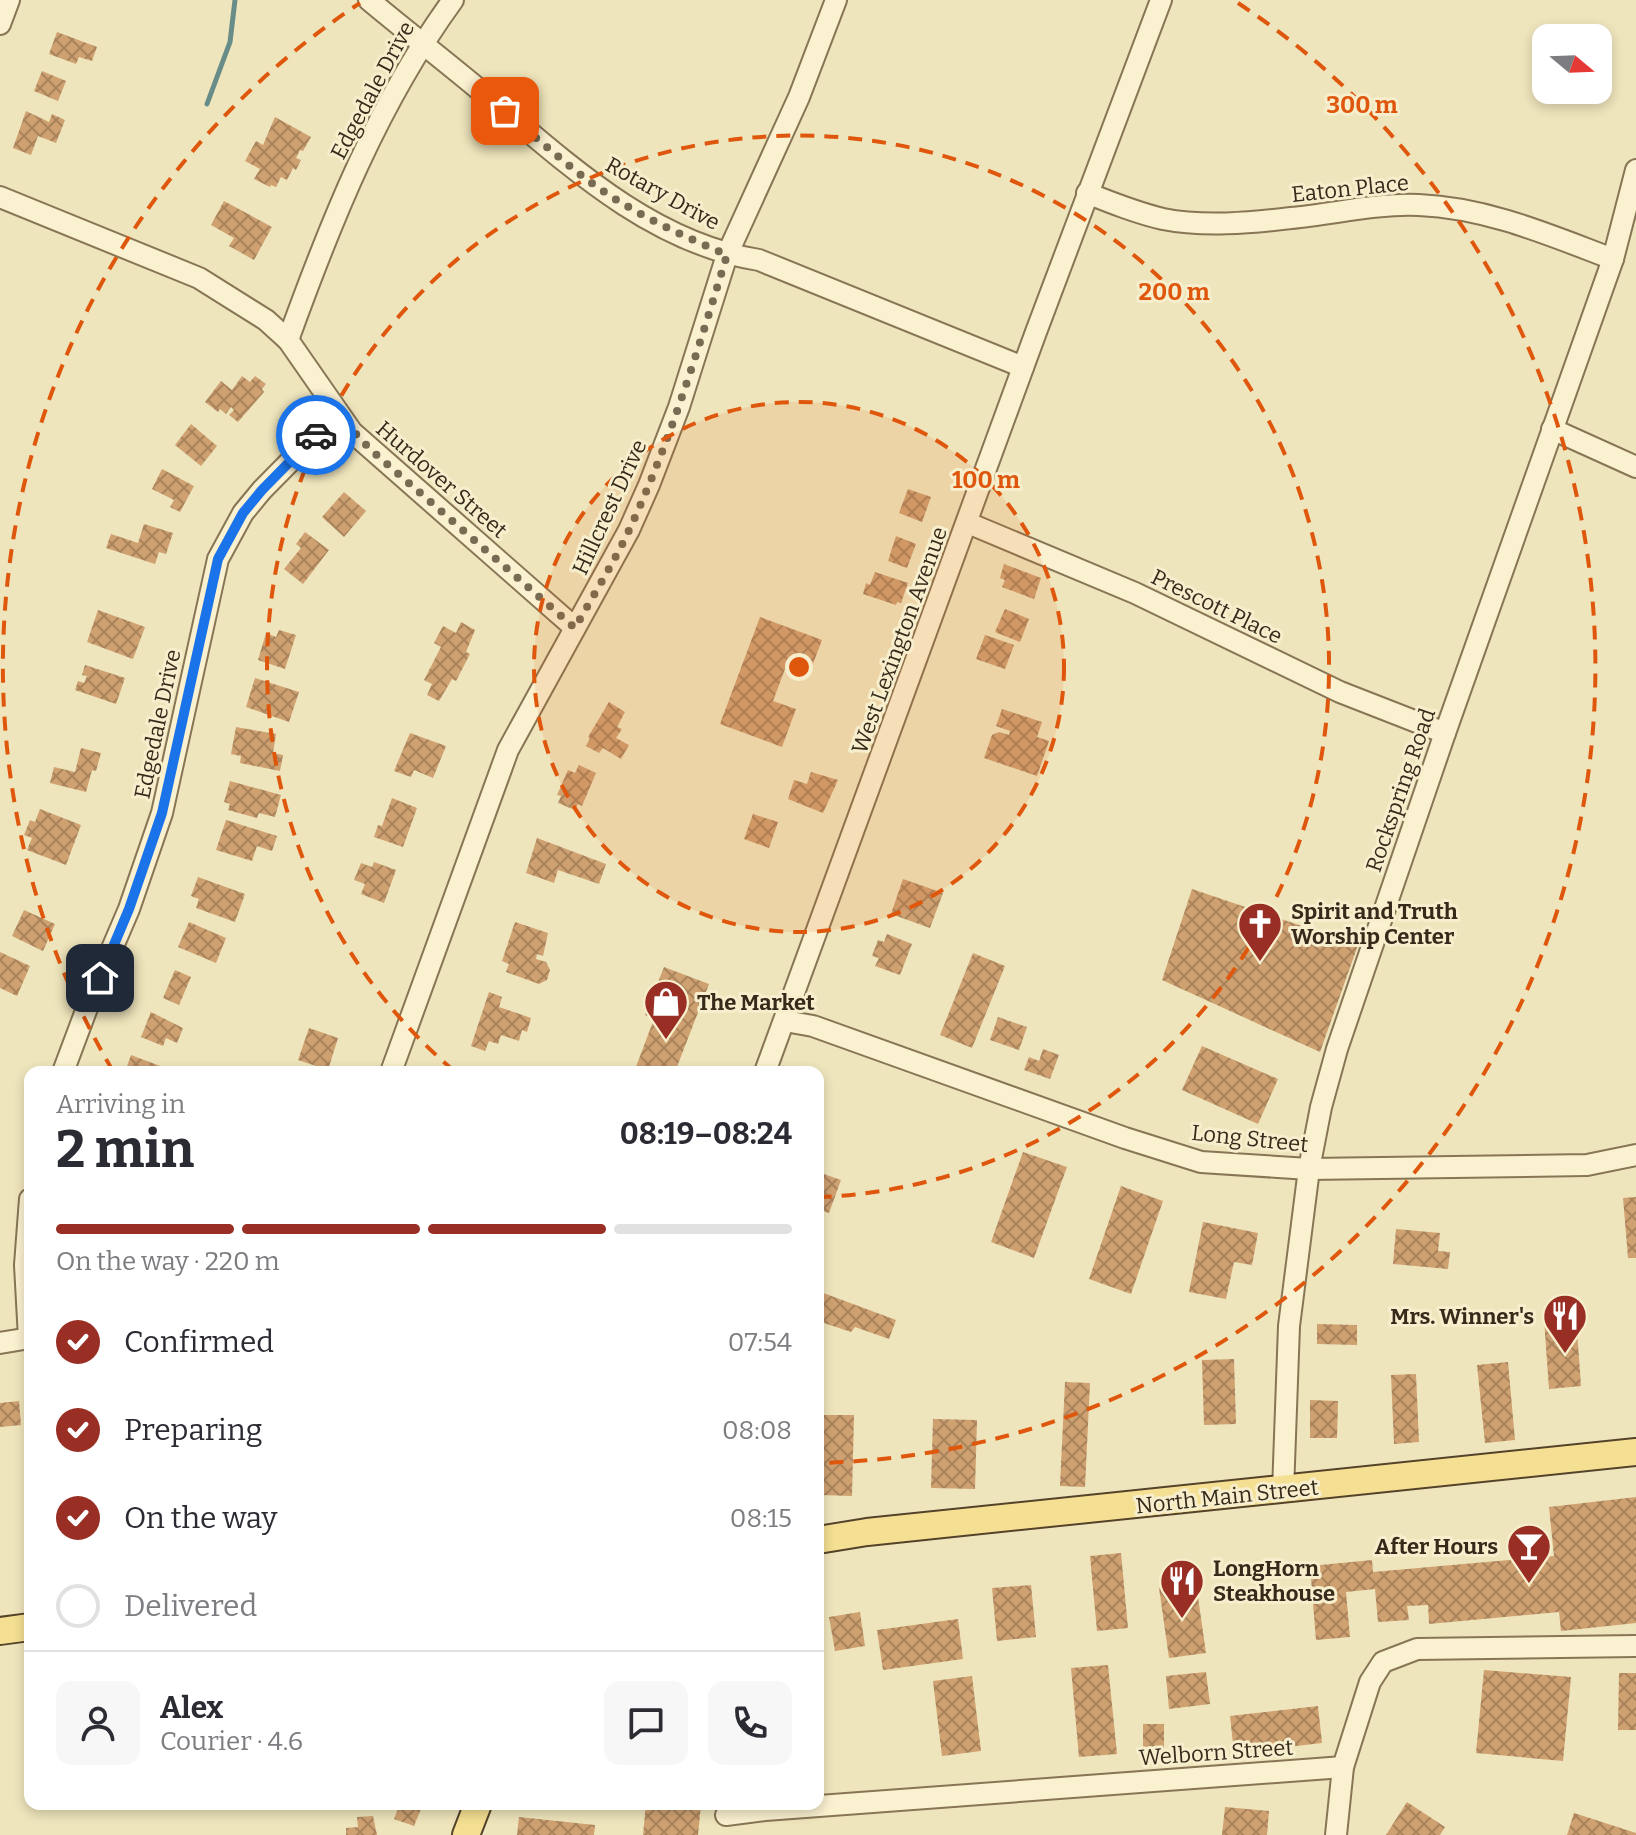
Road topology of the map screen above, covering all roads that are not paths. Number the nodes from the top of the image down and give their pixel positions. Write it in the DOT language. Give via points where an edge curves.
graph roads {
  1 [pos="9,0"];
  2 [pos="369,0"];
  3 [pos="453,0"];
  4 [pos="836,0"];
  5 [pos="1161,0"];
  6 [pos="0,24"];
  7 [pos="421,44"];
  8 [pos="1636,170"];
  9 [pos="1087,193"];
  10 [pos="0,197"];
  11 [pos="727,255"];
  12 [pos="1613,259"];
  13 [pos="288,340"];
  14 [pos="1023,367"];
  15 [pos="337,414"];
  16 [pos="1552,429"];
  17 [pos="1636,467"];
  18 [pos="968,523"];
  19 [pos="575,628"];
  20 [pos="1445,733"];
  21 [pos="785,1021"];
  22 [pos="65,1066"];
  23 [pos="393,1066"];
  24 [pos="767,1066"];
  25 [pos="1636,1155"];
  26 [pos="1309,1169"];
  27 [pos="24,1339"];
  28 [pos="0,1343"];
  29 [pos="1636,1452"];
  30 [pos="1283,1491"];
  31 [pos="824,1539"];
  32 [pos="24,1628"];
  33 [pos="0,1631"];
  34 [pos="1636,1646"];
  35 [pos="1343,1767"];
  36 [pos="824,1806"];
  37 [pos="476,1810"];
  38 [pos="765,1810"];
  39 [pos="726,1818"];
  40 [pos="466,1835"];
  41 [pos="1336,1835"];
  1 -- 6 [label="street"];
  2 -- 7 [label="street, Rotary Drive"];
  3 -- 7 [label="street, Edgedale Drive"];
  4 -- 11 [label="street, Hillcrest Drive" via="799,97"];
  5 -- 9 [label="street, West Lexington Avenue"];
  7 -- 11 [label="street, Rotary Drive" via="577,172 666,228"];
  7 -- 13 [label="street, Edgedale Drive" via="340,201"];
  8 -- 12 [label="street, Rockspring Road"];
  9 -- 12 [label="street, Eaton Place" via="1151,215 1198,223 1290,219 1371,207 1456,208 1499,217"];
  9 -- 14 [label="street, West Lexington Avenue"];
  10 -- 13 [label="street, Hurdover Street" via="199,278"];
  11 -- 14 [label="street, Rotary Drive" via="759,260"];
  11 -- 19 [label="street, Hillcrest Drive" via="649,485"];
  12 -- 16 [label="street, Rockspring Road"];
  13 -- 15 [label="street, Hurdover Street"];
  14 -- 18 [label="street, West Lexington Avenue"];
  15 -- 19 [label="street, Hurdover Street" via="371,450"];
  15 -- 22 [label="street, Edgedale Drive" via="243,513 218,559 162,813"];
  16 -- 17 [label="street"];
  16 -- 20 [label="street, Rockspring Road"];
  18 -- 20 [label="street, Prescott Place" via="1135,593 1340,692"];
  18 -- 21 [label="street, West Lexington Avenue"];
  19 -- 23 [label="street, Hillcrest Drive" via="508,750"];
  20 -- 26 [label="street, Rockspring Road" via="1337,1049"];
  21 -- 24 [label="street, West Lexington Avenue"];
  21 -- 26 [label="street, Long Street" via="813,1026 1201,1162"];
  25 -- 26 [label="street, Long Street" via="1587,1165"];
  26 -- 30 [label="street, Rockspring Road" via="1289,1326"];
  27 -- 28 [label="street"];
  29 -- 30 [label="main road, North Main Street"];
  30 -- 31 [label="main road, North Main Street"];
  32 -- 33 [label="main road"];
  34 -- 35 [label="street" via="1417,1649 1383,1662 1370,1682"];
  35 -- 36 [label="street, Welborn Street"];
  35 -- 41 [label="street"];
  37 -- 40 [label="main road"];
  38 -- 39 [label="street, Welborn Street"];
}
